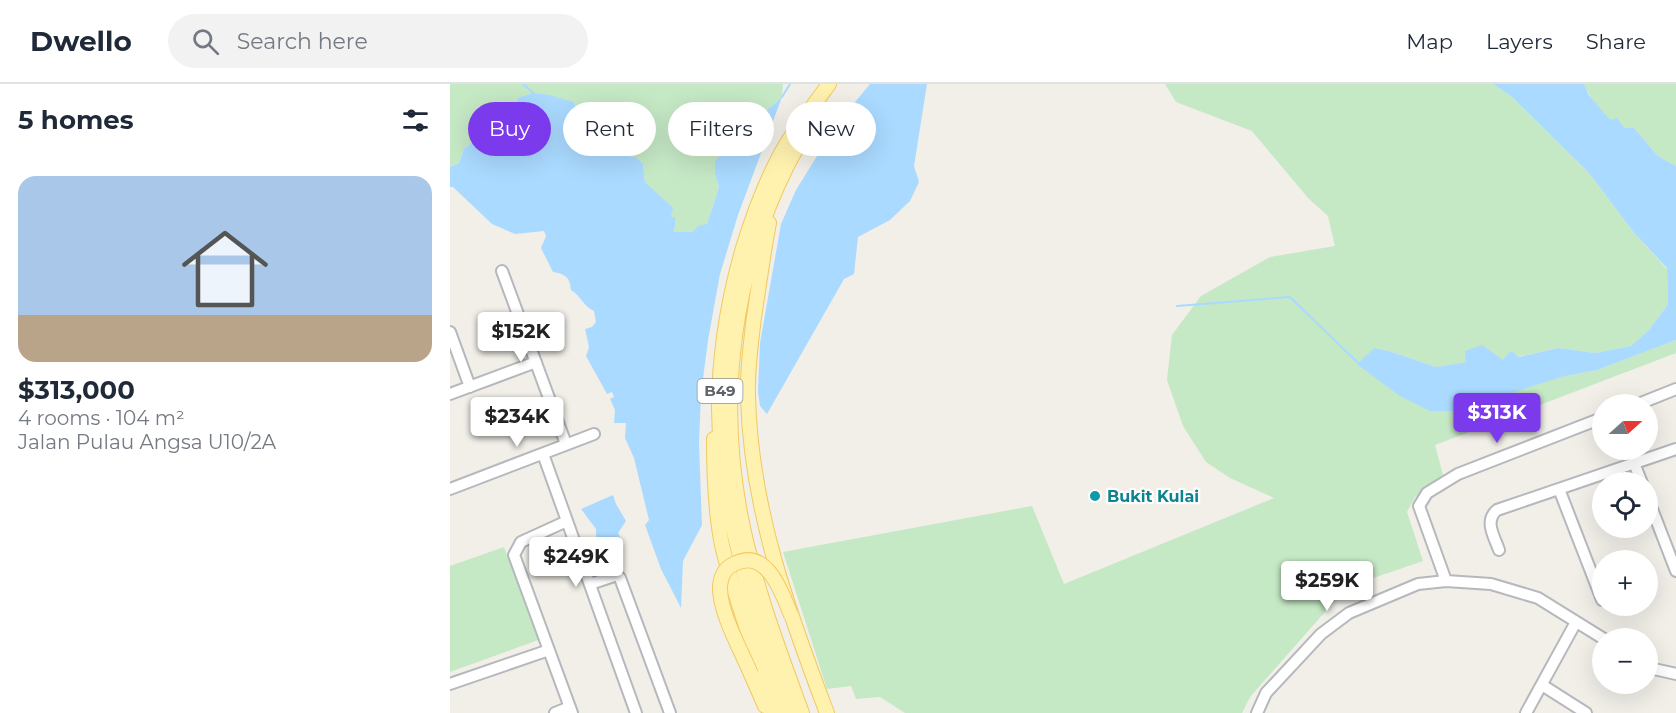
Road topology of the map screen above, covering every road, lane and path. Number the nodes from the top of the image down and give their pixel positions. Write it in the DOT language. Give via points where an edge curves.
graph roads {
  1 [pos="829,84"];
  2 [pos="837,84"];
  3 [pos="777,188"];
  4 [pos="502,271"];
  5 [pos="450,332"];
  6 [pos="536,362"];
  7 [pos="470,387"];
  8 [pos="1676,390"];
  9 [pos="450,394"];
  10 [pos="1658,397"];
  11 [pos="719,410"];
  12 [pos="1592,422"];
  13 [pos="594,434"];
  14 [pos="566,444"];
  15 [pos="1676,449"];
  16 [pos="543,454"];
  17 [pos="1634,463"];
  18 [pos="1638,472"];
  19 [pos="450,489"];
  20 [pos="1559,489"];
  21 [pos="567,521"];
  22 [pos="1658,524"];
  23 [pos="1499,550"];
  24 [pos="1676,571"];
  25 [pos="1592,573"];
  26 [pos="1446,581"];
  27 [pos="590,584"];
  28 [pos="791,615"];
  29 [pos="1576,622"];
  30 [pos="1592,632"];
  31 [pos="549,650"];
  32 [pos="1658,670"];
  33 [pos="1676,674"];
  34 [pos="450,684"];
  35 [pos="1542,685"];
  36 [pos="571,710"];
  37 [pos="555,713"];
  38 [pos="636,713"];
  39 [pos="670,713"];
  40 [pos="769,713"];
  41 [pos="789,713"];
  42 [pos="802,713"];
  43 [pos="827,713"];
  44 [pos="1257,713"];
  45 [pos="1526,713"];
  46 [pos="1586,713"];
  1 -- 11 [label="main road, B49" via="787,144 756,210 729,303"];
  2 -- 3 [label="main road, B49" via="786,166"];
  3 -- 28 [label="main road" via="758,290 748,394 752,448 765,523"];
  3 -- 42 [label="main road, B49" via="746,274 733,352 730,418 736,488 746,541"];
  4 -- 6 [label="street"];
  5 -- 7 [label="street"];
  6 -- 7 [label="street"];
  6 -- 14 [label="street"];
  7 -- 9 [label="street"];
  8 -- 10 [label="street"];
  11 -- 40 [label="main road, B49" via="714,433 718,518"];
  11 -- 41 [label="main road, B49" via="734,532"];
  12 -- 26 [label="street" via="1458,474 1427,493 1419,506"];
  13 -- 14 [label="street"];
  14 -- 16 [label="street"];
  15 -- 17 [label="street"];
  16 -- 19 [label="street"];
  16 -- 21 [label="street"];
  17 -- 18 [label="street"];
  17 -- 20 [label="street"];
  20 -- 23 [label="street" via="1491,515 1489,522"];
  20 -- 25 [label="street"];
  21 -- 27 [label="street"];
  21 -- 31 [label="street" via="521,542 514,555"];
  22 -- 24 [label="street"];
  26 -- 29 [label="street" via="1491,584 1538,598"];
  26 -- 44 [label="street" via="1418,584 1350,613 1321,634 1266,693"];
  27 -- 38 [label="street"];
  27 -- 39 [label="street" via="613,575 620,578"];
  28 -- 40 [label="main road, bridge" via="776,581 762,564 739,561 726,568 720,587 723,605"];
  28 -- 43 [label="main road"];
  29 -- 30 [label="street"];
  29 -- 35 [label="street"];
  31 -- 34 [label="street"];
  31 -- 36 [label="street"];
  32 -- 33 [label="street"];
  35 -- 45 [label="street"];
  35 -- 46 [label="street"];
  36 -- 37 [label="street"];
}
